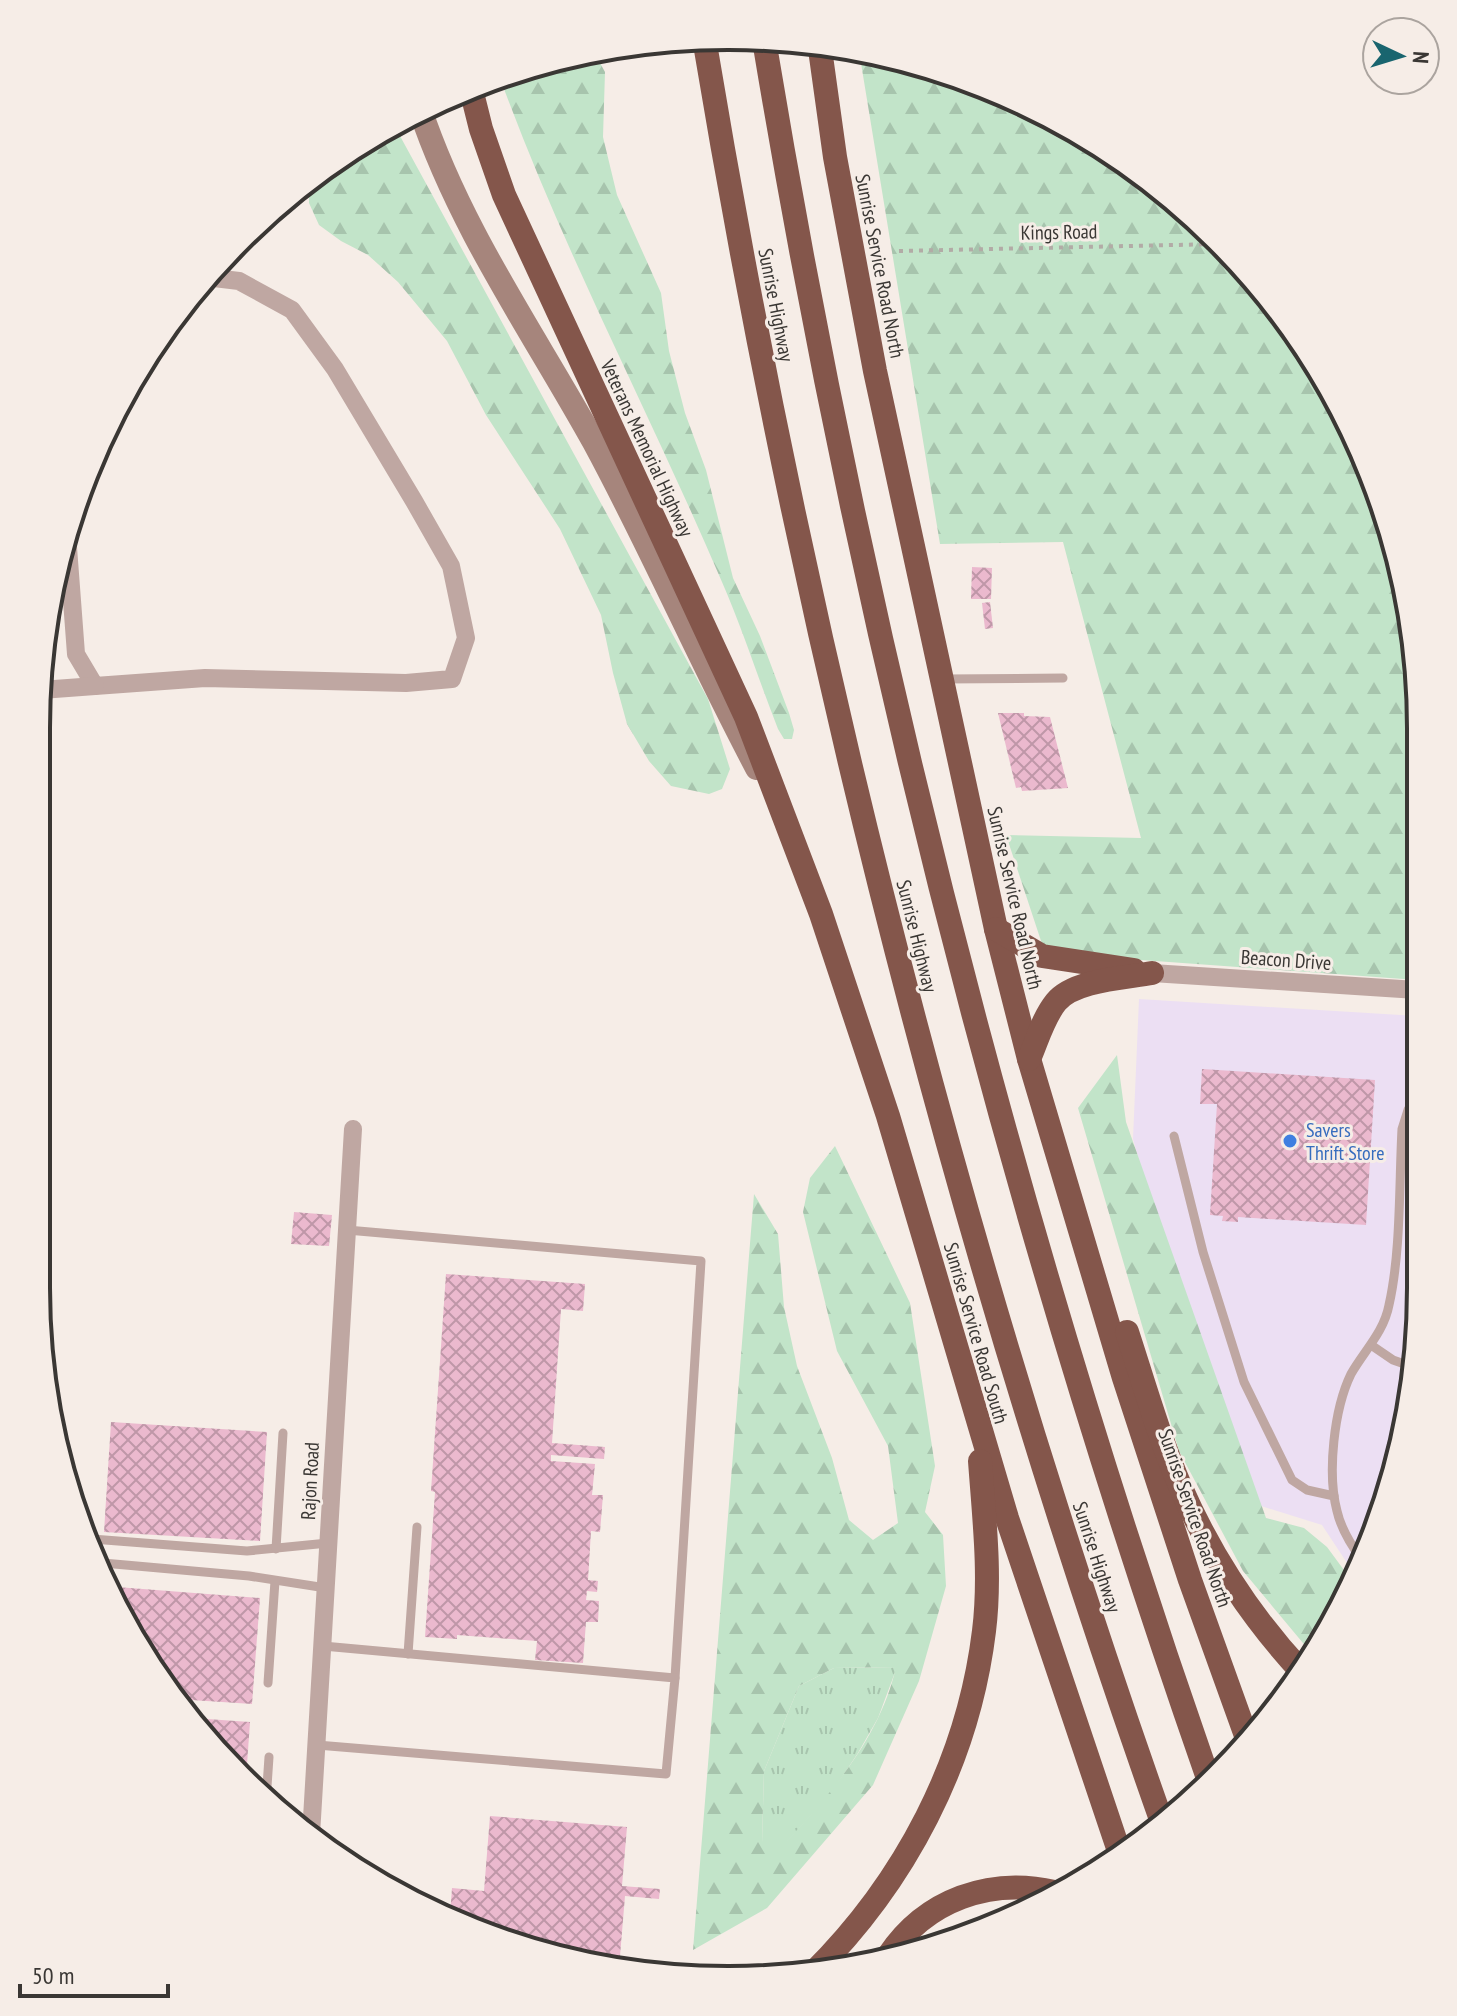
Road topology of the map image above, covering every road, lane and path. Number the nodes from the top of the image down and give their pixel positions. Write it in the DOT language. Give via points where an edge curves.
graph roads {
  1 [pos="706,50"];
  2 [pos="766,51"];
  3 [pos="821,57"];
  4 [pos="474,100"];
  5 [pos="424,122"];
  6 [pos="1203,244"];
  7 [pos="899,251"];
  8 [pos="220,279"];
  9 [pos="70,568"];
  10 [pos="1063,678"];
  11 [pos="941,679"];
  12 [pos="95,686"];
  13 [pos="51,689"];
  14 [pos="786,825"];
  15 [pos="996,929"];
  16 [pos="1152,973"];
  17 [pos="1407,989"];
  18 [pos="1029,1059"];
  19 [pos="1407,1113"];
  20 [pos="353,1129"];
  21 [pos="1174,1136"];
  22 [pos="1066,1183"];
  23 [pos="347,1230"];
  24 [pos="1371,1345"];
  25 [pos="1402,1363"];
  26 [pos="977,1422"];
  27 [pos="283,1433"];
  28 [pos="1334,1496"];
  29 [pos="417,1527"];
  30 [pos="99,1540"];
  31 [pos="328,1543"];
  32 [pos="1355,1548"];
  33 [pos="276,1549"];
  34 [pos="109,1564"];
  35 [pos="275,1581"];
  36 [pos="326,1588"];
  37 [pos="323,1646"];
  38 [pos="408,1654"];
  39 [pos="1294,1663"];
  40 [pos="675,1678"];
  41 [pos="268,1683"];
  42 [pos="1244,1729"];
  43 [pos="317,1745"];
  44 [pos="269,1757"];
  45 [pos="1205,1770"];
  46 [pos="267,1785"];
  47 [pos="1159,1812"];
  48 [pos="312,1823"];
  49 [pos="1117,1844"];
  50 [pos="1040,1890"];
  51 [pos="897,1945"];
  52 [pos="827,1958"];
  1 -- 47 [label="highway, Sunrise Highway" via="799,542 900,968 1050,1491"];
  2 -- 45 [label="highway, Sunrise Highway" via="846,481 941,894 1058,1315"];
  3 -- 11 [label="highway, Sunrise Service Road North" via="854,264"];
  4 -- 14 [label="highway, Veterans Memorial Highway" via="504,195 746,717"];
  5 -- 14 [label="main road" via="470,227 615,481"];
  6 -- 7 [label="path, Kings Road"];
  8 -- 12 [label="street" via="239,281 292,310 335,369 451,566 466,638 452,679 406,683 205,678"];
  9 -- 12 [label="street" via="76,654"];
  10 -- 11 [label="lane"];
  11 -- 15 [label="highway, Sunrise Service Road North"];
  12 -- 13 [label="street"];
  14 -- 26 [label="highway, Sunrise Service Road South" via="857,1017"];
  15 -- 16 [label="highway" via="1042,956"];
  15 -- 18 [label="highway, Sunrise Service Road North"];
  16 -- 17 [label="street, Beacon Drive"];
  16 -- 18 [label="highway" via="1067,992 1052,1008"];
  18 -- 22 [label="highway, Sunrise Service Road North"];
  19 -- 24 [label="lane" via="1389,1306"];
  20 -- 23 [label="street, Rajon Road"];
  21 -- 28 [label="lane" via="1244,1382 1292,1480 1307,1490"];
  22 -- 39 [label="highway" via="1111,1283 1161,1436 1194,1516 1236,1586"];
  22 -- 42 [label="highway, Sunrise Service Road North" via="1156,1480"];
  23 -- 31 [label="street, Rajon Road"];
  23 -- 40 [label="lane" via="701,1261"];
  24 -- 25 [label="lane"];
  24 -- 28 [label="lane" via="1353,1371 1339,1410"];
  26 -- 49 [label="highway, Sunrise Service Road South"];
  26 -- 52 [label="highway" via="986,1594 967,1713 940,1790 904,1861"];
  27 -- 33 [label="lane"];
  28 -- 32 [label="lane" via="1342,1527"];
  29 -- 38 [label="lane"];
  30 -- 33 [label="lane"];
  31 -- 33 [label="lane"];
  31 -- 36 [label="street, Rajon Road"];
  34 -- 35 [label="lane"];
  35 -- 36 [label="lane"];
  35 -- 41 [label="lane"];
  36 -- 37 [label="street, Rajon Road"];
  37 -- 38 [label="lane"];
  37 -- 43 [label="street, Rajon Road"];
  38 -- 40 [label="lane"];
  40 -- 43 [label="lane" via="666,1774"];
  43 -- 48 [label="street, Rajon Road"];
  44 -- 46 [label="lane"];
  50 -- 51 [label="highway" via="1016,1886 963,1895 920,1921"];
}
